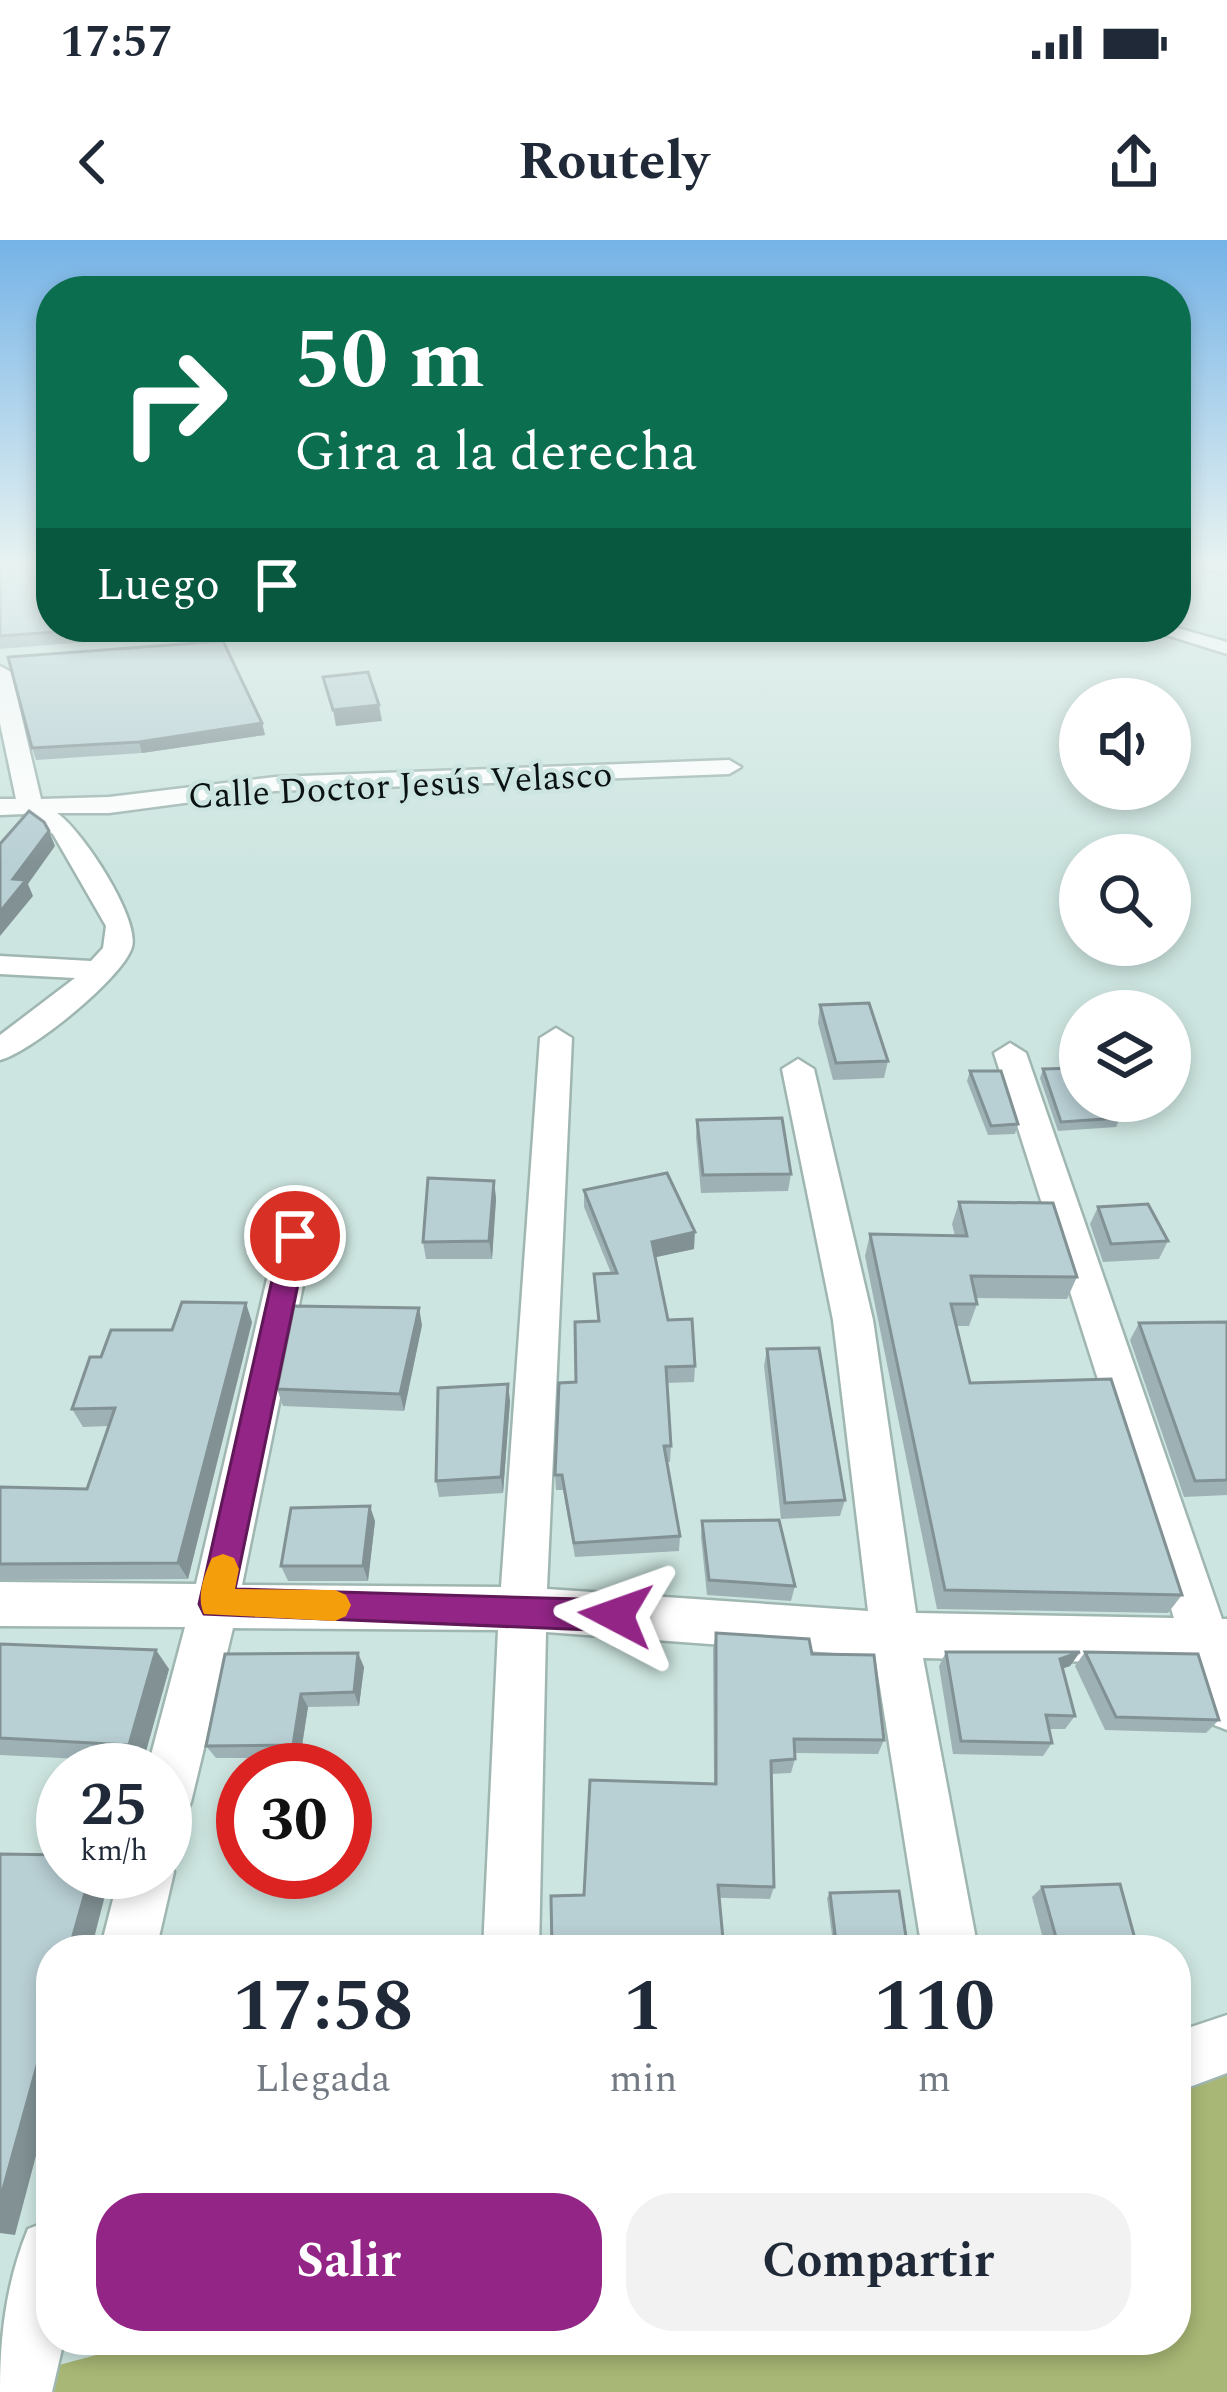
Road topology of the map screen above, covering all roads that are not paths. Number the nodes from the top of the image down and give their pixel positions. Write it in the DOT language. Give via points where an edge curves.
graph roads {
  1 [pos="0,672"];
  2 [pos="729,767"];
  3 [pos="15,806"];
  4 [pos="0,965"];
  5 [pos="98,970"];
  6 [pos="556,1038"];
  7 [pos="0,1050"];
  8 [pos="1010,1053"];
  9 [pos="798,1069"];
  10 [pos="295,1236"];
  11 [pos="0,1604"];
  12 [pos="215,1604"];
  13 [pos="523,1609"];
  14 [pos="896,1635"];
  15 [pos="1216,1642"];
  16 [pos="1227,1706"];
  17 [pos="180,1743"];
  18 [pos="140,1899"];
  19 [pos="132,1935"];
  20 [pos="512,1935"];
  21 [pos="947,1935"];
  22 [pos="1227,2044"];
  23 [pos="1191,2057"];
  1 -- 3 [label="street"];
  2 -- 3 [label="street, Calle Doctor Jesús Velasco" via="274,784 109,805"];
  3 -- 5 [label="street" via="63,829 120,926 117,950"];
  4 -- 5 [label="street"];
  5 -- 7 [label="street"];
  6 -- 13 [label="street"];
  8 -- 15 [label="street"];
  9 -- 14 [label="street" via="853,1320"];
  10 -- 12 [label="street"];
  11 -- 12 [label="street"];
  12 -- 13 [label="street"];
  12 -- 17 [label="street"];
  13 -- 14 [label="street"];
  13 -- 20 [label="street"];
  14 -- 15 [label="street"];
  14 -- 21 [label="street"];
  15 -- 16 [label="street"];
  18 -- 19 [label="street"];
  22 -- 23 [label="street"];
}
